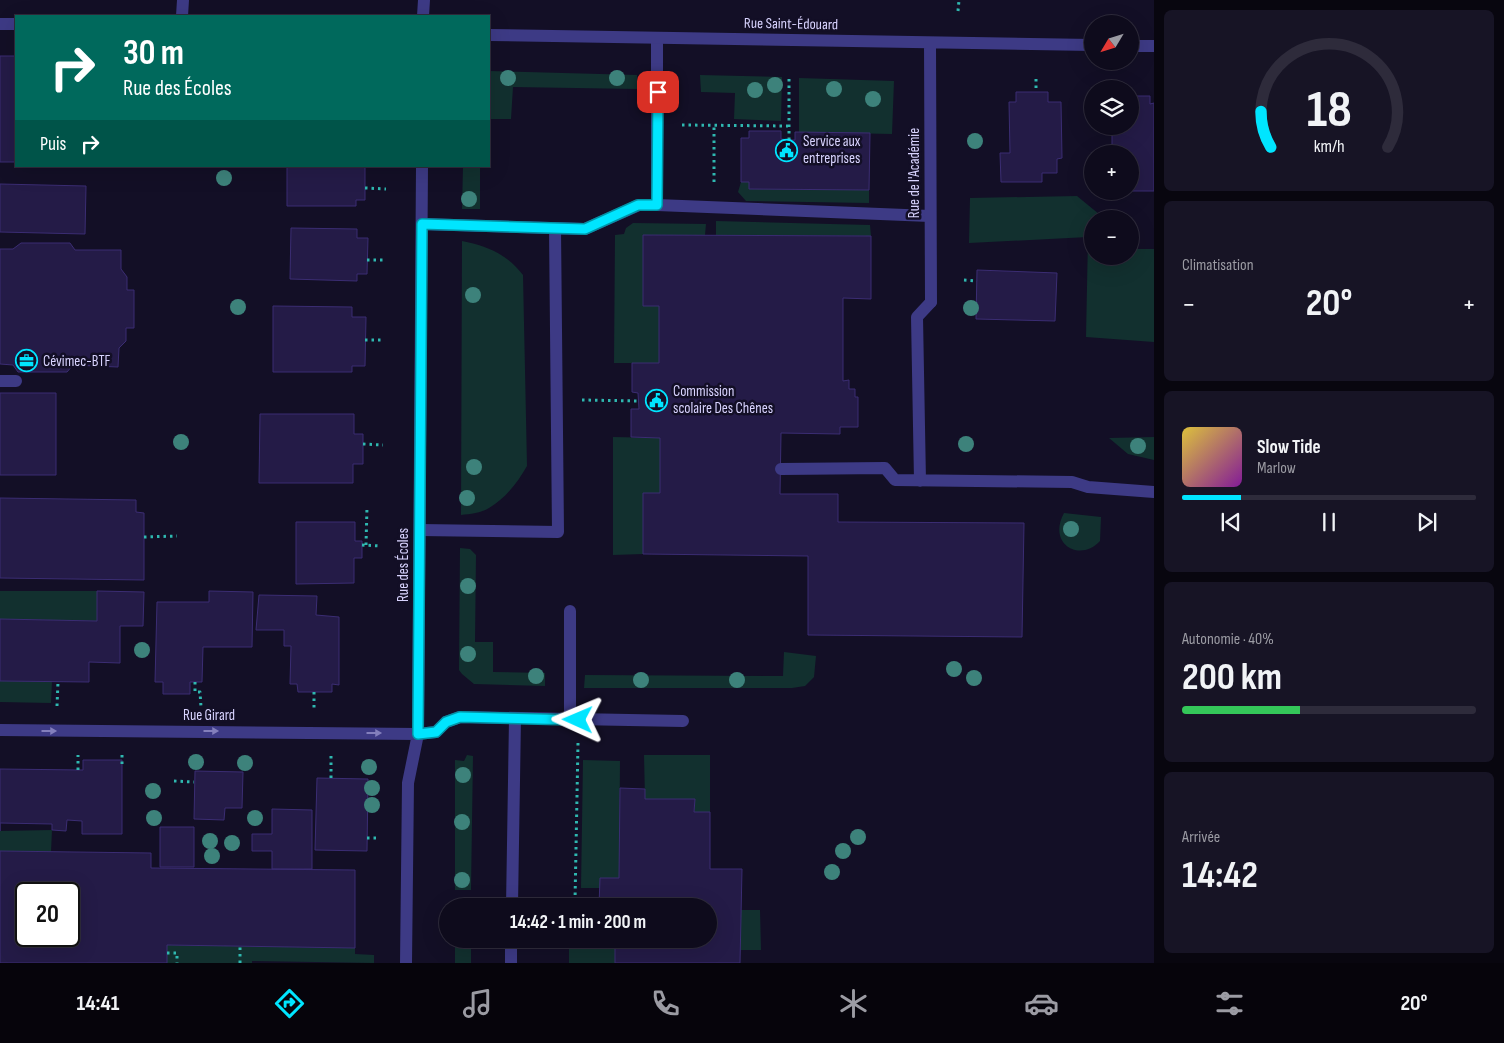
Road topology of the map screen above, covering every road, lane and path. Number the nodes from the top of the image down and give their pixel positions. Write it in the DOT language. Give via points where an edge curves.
graph roads {
  1 [pos="183,0"];
  2 [pos="424,0"];
  3 [pos="958,0"];
  4 [pos="958,11"];
  5 [pos="182,15"];
  6 [pos="423,15"];
  7 [pos="0,24"];
  8 [pos="15,24"];
  9 [pos="490,34"];
  10 [pos="657,38"];
  11 [pos="930,44"];
  12 [pos="1084,45"];
  13 [pos="1139,46"];
  14 [pos="1154,46"];
  15 [pos="789,74"];
  16 [pos="1036,79"];
  17 [pos="1036,92"];
  18 [pos="714,124"];
  19 [pos="658,126"];
  20 [pos="788,126"];
  21 [pos="788,140"];
  22 [pos="422,167"];
  23 [pos="365,188"];
  24 [pos="386,189"];
  25 [pos="657,205"];
  26 [pos="713,207"];
  27 [pos="930,216"];
  28 [pos="422,224"];
  29 [pos="555,228"];
  30 [pos="367,260"];
  31 [pos="384,260"];
  32 [pos="964,280"];
  33 [pos="977,281"];
  34 [pos="365,340"];
  35 [pos="383,340"];
  36 [pos="0,381"];
  37 [pos="16,381"];
  38 [pos="557,400"];
  39 [pos="638,401"];
  40 [pos="362,444"];
  41 [pos="383,445"];
  42 [pos="781,469"];
  43 [pos="920,481"];
  44 [pos="1154,492"];
  45 [pos="367,507"];
  46 [pos="420,530"];
  47 [pos="177,536"];
  48 [pos="144,537"];
  49 [pos="381,546"];
  50 [pos="570,611"];
  51 [pos="58,682"];
  52 [pos="195,682"];
  53 [pos="314,692"];
  54 [pos="57,707"];
  55 [pos="201,708"];
  56 [pos="314,709"];
  57 [pos="515,718"];
  58 [pos="570,719"];
  59 [pos="683,721"];
  60 [pos="0,730"];
  61 [pos="418,734"];
  62 [pos="78,753"];
  63 [pos="331,755"];
  64 [pos="577,765"];
  65 [pos="78,770"];
  66 [pos="331,778"];
  67 [pos="174,781"];
  68 [pos="194,782"];
  69 [pos="367,838"];
  70 [pos="379,838"];
  71 [pos="512,898"];
  72 [pos="576,898"];
  73 [pos="240,946"];
  74 [pos="511,948"];
  75 [pos="167,953"];
  76 [pos="177,963"];
  77 [pos="240,963"];
  78 [pos="406,963"];
  79 [pos="511,963"];
  1 -- 5 [label="street"];
  2 -- 6 [label="street"];
  3 -- 4 [label="path"];
  7 -- 8 [label="street"];
  9 -- 10 [label="street, Rue Saint-Édouard"];
  10 -- 11 [label="street, Rue Saint-Édouard"];
  10 -- 19 [label="street"];
  11 -- 12 [label="street, Rue Saint-Édouard"];
  11 -- 27 [label="street, Rue de l'Académie"];
  13 -- 14 [label="street"];
  15 -- 20 [label="path"];
  16 -- 17 [label="path"];
  18 -- 19 [label="path"];
  18 -- 20 [label="path"];
  18 -- 26 [label="path"];
  19 -- 25 [label="street"];
  20 -- 21 [label="path"];
  22 -- 28 [label="street, Rue des Écoles"];
  23 -- 24 [label="path"];
  25 -- 26 [label="street"];
  25 -- 29 [label="street" via="638,205 585,229"];
  26 -- 27 [label="street"];
  27 -- 43 [label="street, Rue de l'Académie" via="931,302 917,317"];
  28 -- 29 [label="street"];
  28 -- 46 [label="street, Rue des Écoles"];
  29 -- 38 [label="street"];
  30 -- 31 [label="path"];
  32 -- 33 [label="path"];
  34 -- 35 [label="path"];
  36 -- 37 [label="street"];
  38 -- 39 [label="path"];
  38 -- 46 [label="street" via="558,532"];
  40 -- 41 [label="path"];
  42 -- 43 [label="street" via="885,468 895,480"];
  43 -- 44 [label="street" via="1065,482"];
  45 -- 49 [label="path" via="364,545"];
  46 -- 61 [label="street, Rue des Écoles"];
  47 -- 48 [label="path"];
  50 -- 58 [label="street"];
  51 -- 54 [label="path"];
  52 -- 55 [label="path" via="195,692 200,692"];
  53 -- 56 [label="path"];
  57 -- 58 [label="street, Rue Girard"];
  57 -- 61 [label="street, Rue Girard" via="460,717 446,722 436,732"];
  57 -- 71 [label="street"];
  58 -- 59 [label="street, Rue Girard"];
  60 -- 61 [label="street, Rue Girard, one-way"];
  61 -- 78 [label="street, Rue des Écoles" via="408,783"];
  62 -- 65 [label="path"];
  63 -- 66 [label="path"];
  64 -- 72 [label="path"];
  67 -- 68 [label="path"];
  69 -- 70 [label="path"];
  73 -- 77 [label="path"];
  74 -- 79 [label="street"];
  75 -- 76 [label="path" via="177,953"];
}
